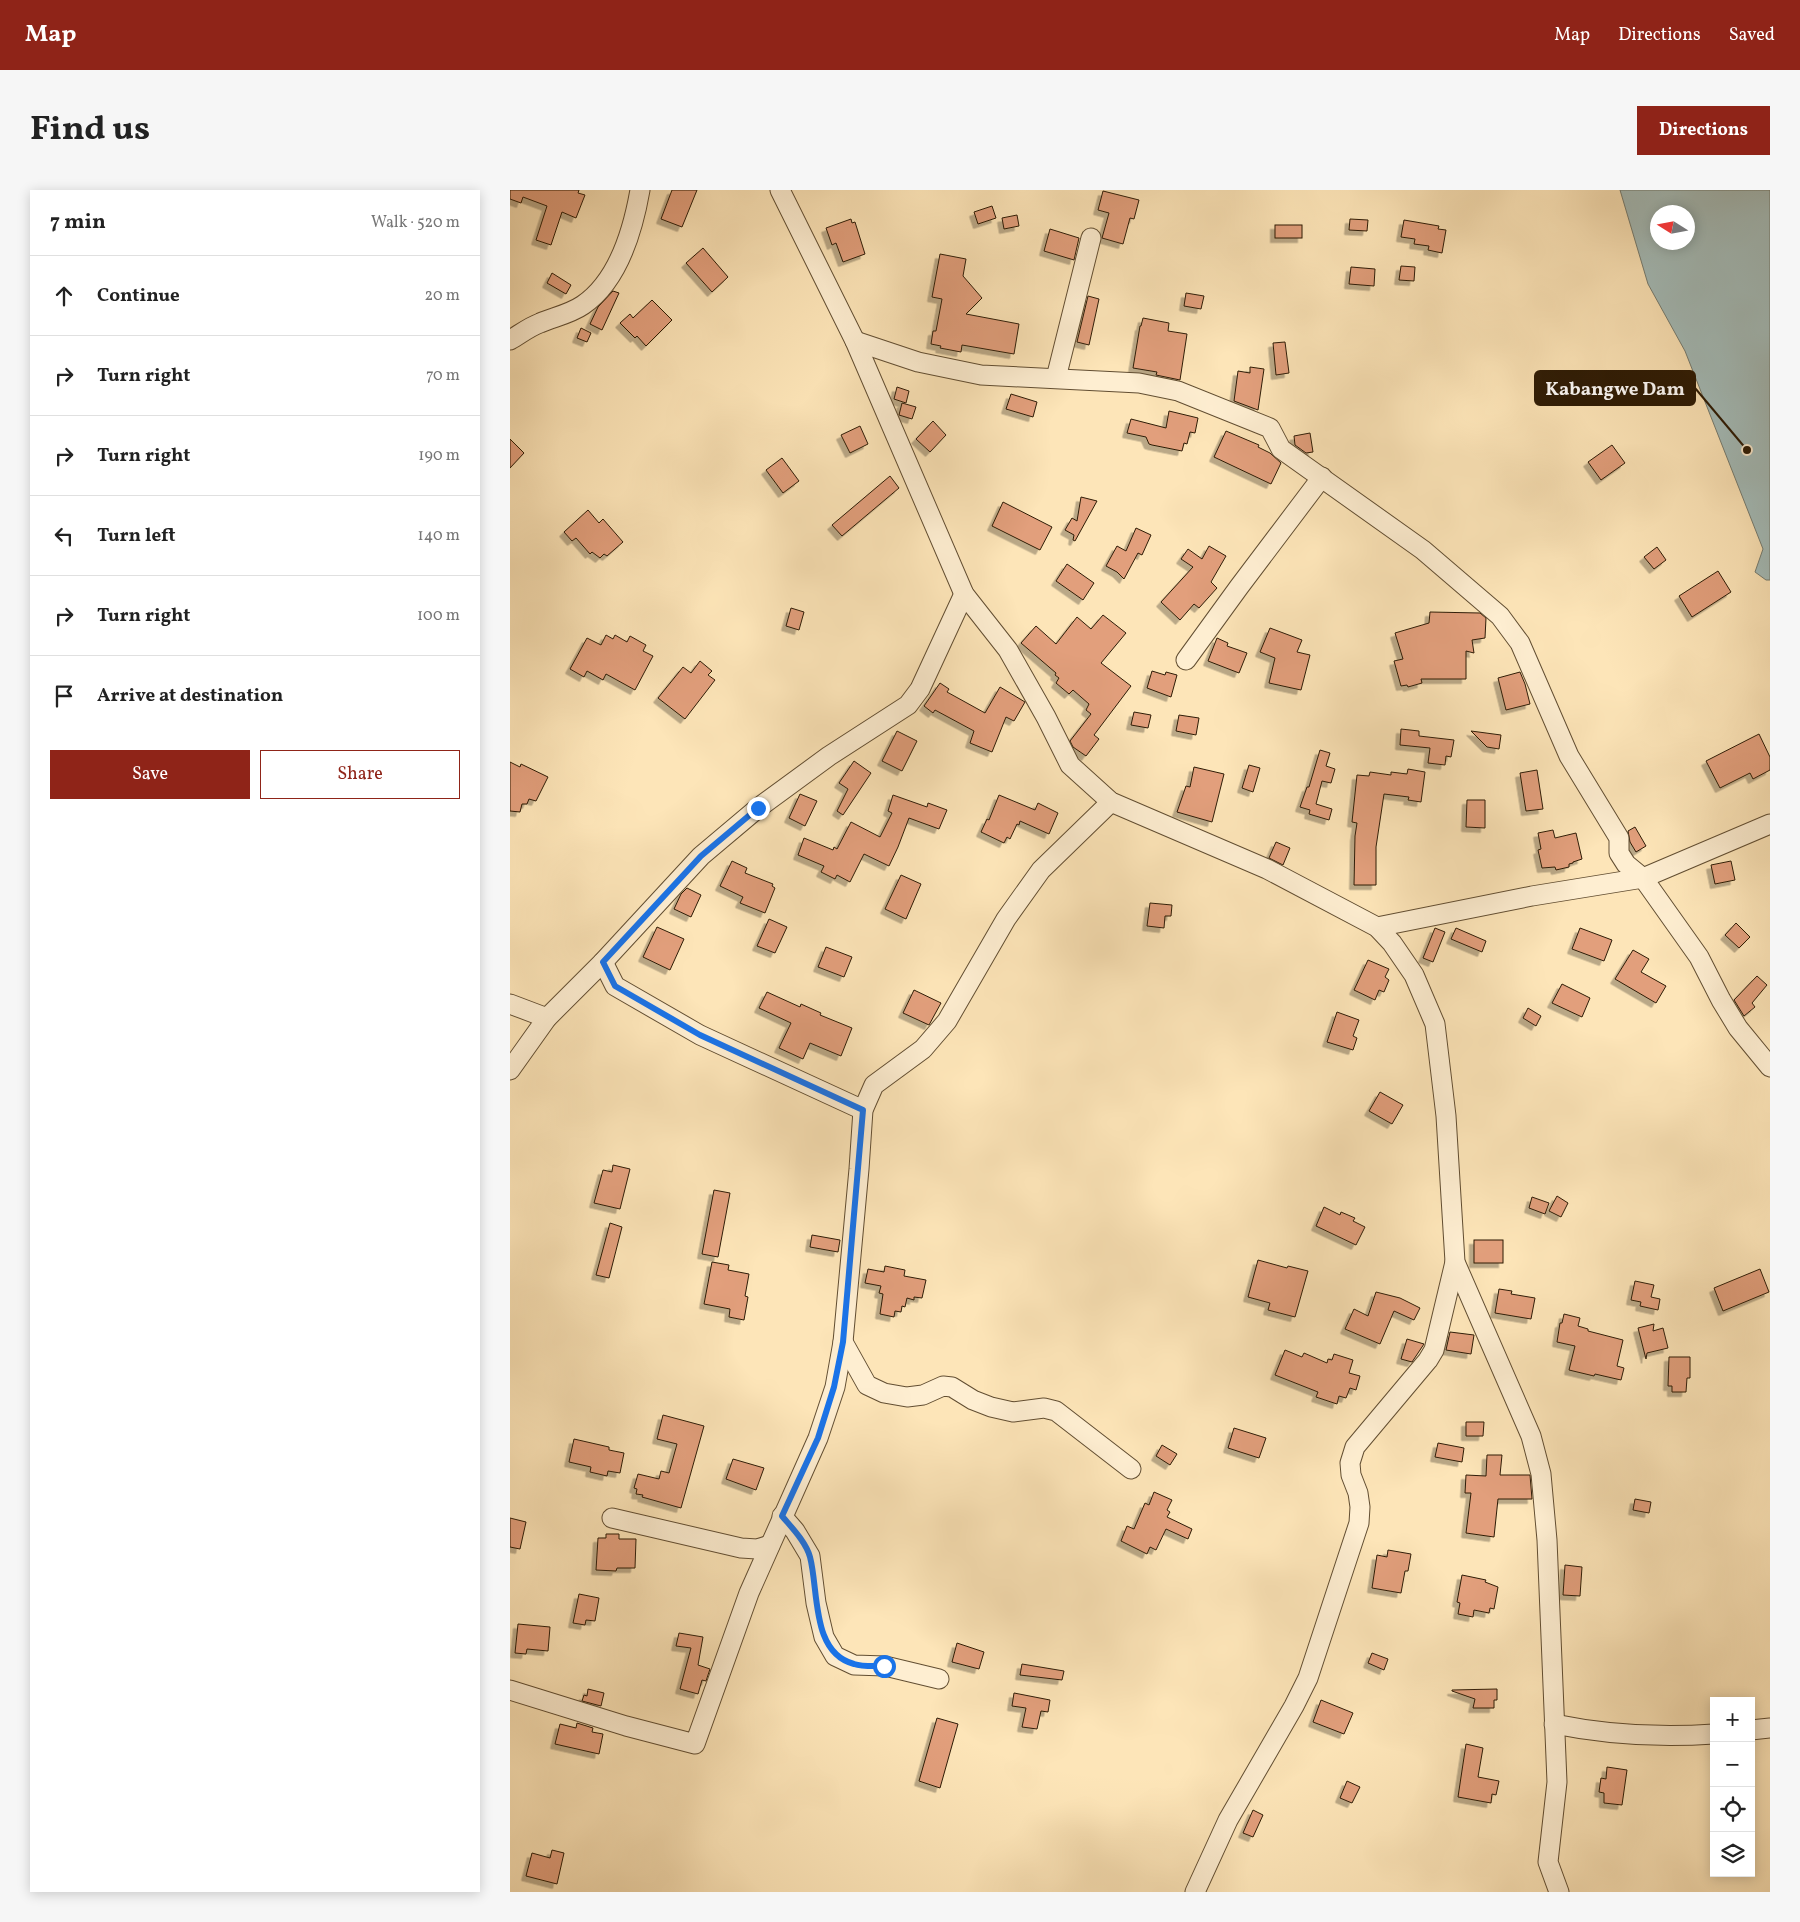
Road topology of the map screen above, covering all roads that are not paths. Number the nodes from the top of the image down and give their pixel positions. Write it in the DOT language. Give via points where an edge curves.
graph roads {
  1 [pos="640,190"];
  2 [pos="780,190"];
  3 [pos="1091,238"];
  4 [pos="510,340"];
  5 [pos="855,341"];
  6 [pos="1056,378"];
  7 [pos="1322,477"];
  8 [pos="964,594"];
  9 [pos="1186,660"];
  10 [pos="1111,802"];
  11 [pos="1770,824"];
  12 [pos="1643,878"];
  13 [pos="1377,927"];
  14 [pos="603,962"];
  15 [pos="510,1004"];
  16 [pos="547,1018"];
  17 [pos="1770,1067"];
  18 [pos="510,1070"];
  19 [pos="863,1110"];
  20 [pos="1455,1262"];
  21 [pos="843,1342"];
  22 [pos="1131,1469"];
  23 [pos="782,1516"];
  24 [pos="612,1518"];
  25 [pos="770,1545"];
  26 [pos="939,1679"];
  27 [pos="510,1690"];
  28 [pos="1554,1724"];
  29 [pos="1770,1728"];
  30 [pos="1755,1730"];
  31 [pos="1710,1734"];
  32 [pos="1196,1892"];
  33 [pos="1559,1892"];
  1 -- 4 [label="street" via="623,250 599,291 583,305 538,323"];
  2 -- 5 [label="street"];
  3 -- 6 [label="street"];
  5 -- 6 [label="street" via="918,362 981,376"];
  5 -- 8 [label="street"];
  6 -- 7 [label="street" via="1140,383 1178,391 1270,428 1281,449"];
  7 -- 9 [label="street"];
  7 -- 12 [label="street" via="1423,550 1500,616 1520,643 1569,756 1619,838 1619,853 1626,864"];
  8 -- 10 [label="street" via="1008,650 1070,765"];
  8 -- 14 [label="street" via="920,689 908,705 829,756 708,850"];
  10 -- 13 [label="street" via="1267,869"];
  10 -- 19 [label="street" via="1041,870 1006,919 947,1021 923,1049 874,1085"];
  11 -- 12 [label="street"];
  12 -- 13 [label="street"];
  12 -- 17 [label="street" via="1699,957 1738,1028"];
  13 -- 20 [label="street" via="1414,975 1434,1024 1446,1116"];
  14 -- 16 [label="street"];
  14 -- 19 [label="street" via="615,986 691,1030"];
  15 -- 16 [label="street"];
  16 -- 18 [label="street"];
  19 -- 21 [label="street"];
  20 -- 28 [label="street" via="1531,1436 1541,1474 1547,1540"];
  20 -- 32 [label="street" via="1434,1350 1355,1446 1350,1464 1358,1493 1359,1523 1308,1678 1228,1820"];
  21 -- 22 [label="street" via="868,1385 884,1393 907,1397 923,1395 943,1386 952,1387 991,1408 1013,1412 1044,1408 1056,1411"];
  21 -- 23 [label="street" via="834,1387 818,1438"];
  23 -- 25 [label="street"];
  23 -- 26 [label="street" via="810,1556 824,1637 835,1656 854,1665 884,1666"];
  24 -- 25 [label="street" via="741,1548 758,1549"];
  25 -- 27 [label="street" via="748,1593 694,1744"];
  28 -- 31 [label="street" via="1592,1732 1672,1737"];
  28 -- 33 [label="street" via="1557,1782 1548,1862"];
  29 -- 30 [label="street"];
}
